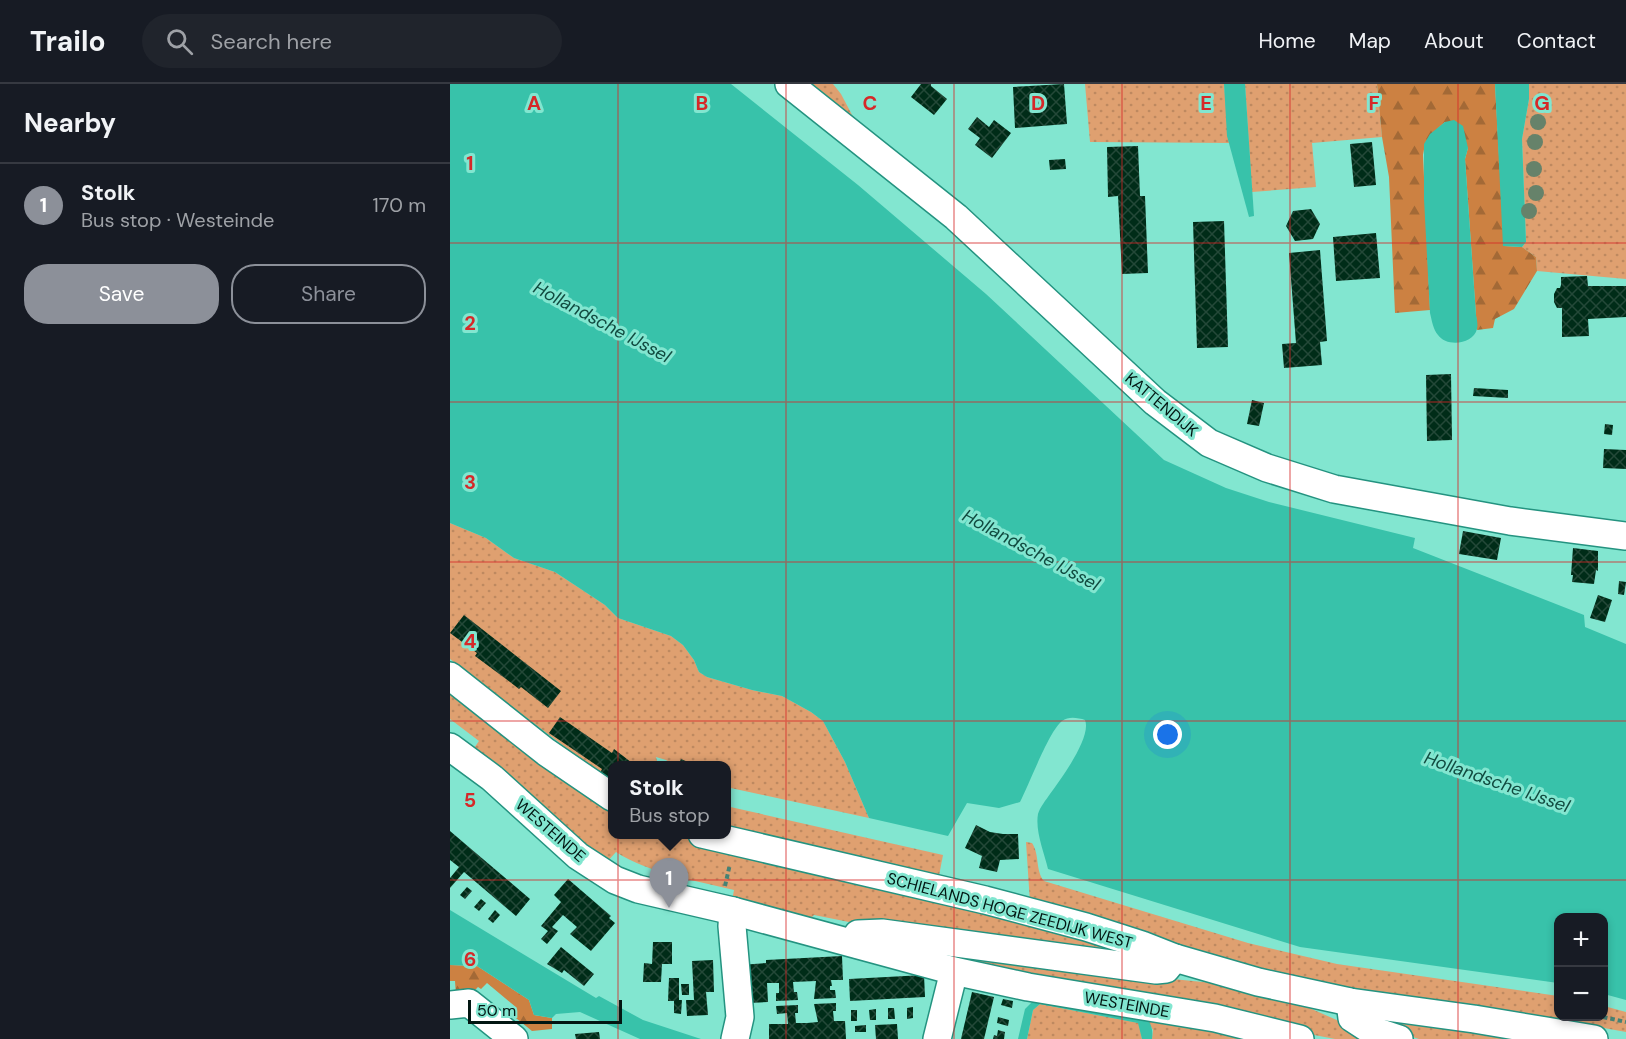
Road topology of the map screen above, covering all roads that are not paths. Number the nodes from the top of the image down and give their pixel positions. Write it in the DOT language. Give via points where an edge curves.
graph roads {
  1 [pos="789,84"];
  2 [pos="1626,536"];
  3 [pos="450,676"];
  4 [pos="450,747"];
  5 [pos="608,794"];
  6 [pos="723,839"];
  7 [pos="733,911"];
  8 [pos="846,942"];
  9 [pos="1175,958"];
  10 [pos="954,971"];
  11 [pos="1350,1002"];
  12 [pos="450,1005"];
  13 [pos="514,1039"];
  14 [pos="735,1039"];
  15 [pos="937,1039"];
  16 [pos="1300,1039"];
  17 [pos="1399,1039"];
  18 [pos="1594,1039"];
  1 -- 2 [label="street, KATTENDIJK" via="956,217 1155,402 1209,442 1267,468 1334,489 1510,522"];
  3 -- 5 [label="street" via="546,752"];
  4 -- 7 [label="street, WESTEINDE" via="492,778 578,856 615,880"];
  6 -- 9 [label="street, SCHIELANDS HOGE ZEEDIJK WEST" via="985,900 1086,927"];
  7 -- 8 [label="street, WESTEINDE"];
  7 -- 14 [label="street" via="740,1017"];
  8 -- 9 [label="street" via="854,934 882,933 1156,970 1166,969"];
  8 -- 10 [label="street, WESTEINDE"];
  9 -- 11 [label="street, SCHIELANDS HOGE ZEEDIJK WEST" via="1258,982"];
  10 -- 15 [label="street"];
  10 -- 16 [label="street, WESTEINDE" via="1215,1018"];
  11 -- 17 [label="street" via="1352,1018 1359,1024"];
  11 -- 18 [label="street, SCHIELANDS HOGE ZEEDIJK WEST"];
  12 -- 13 [label="street" via="469,1003"];
}
